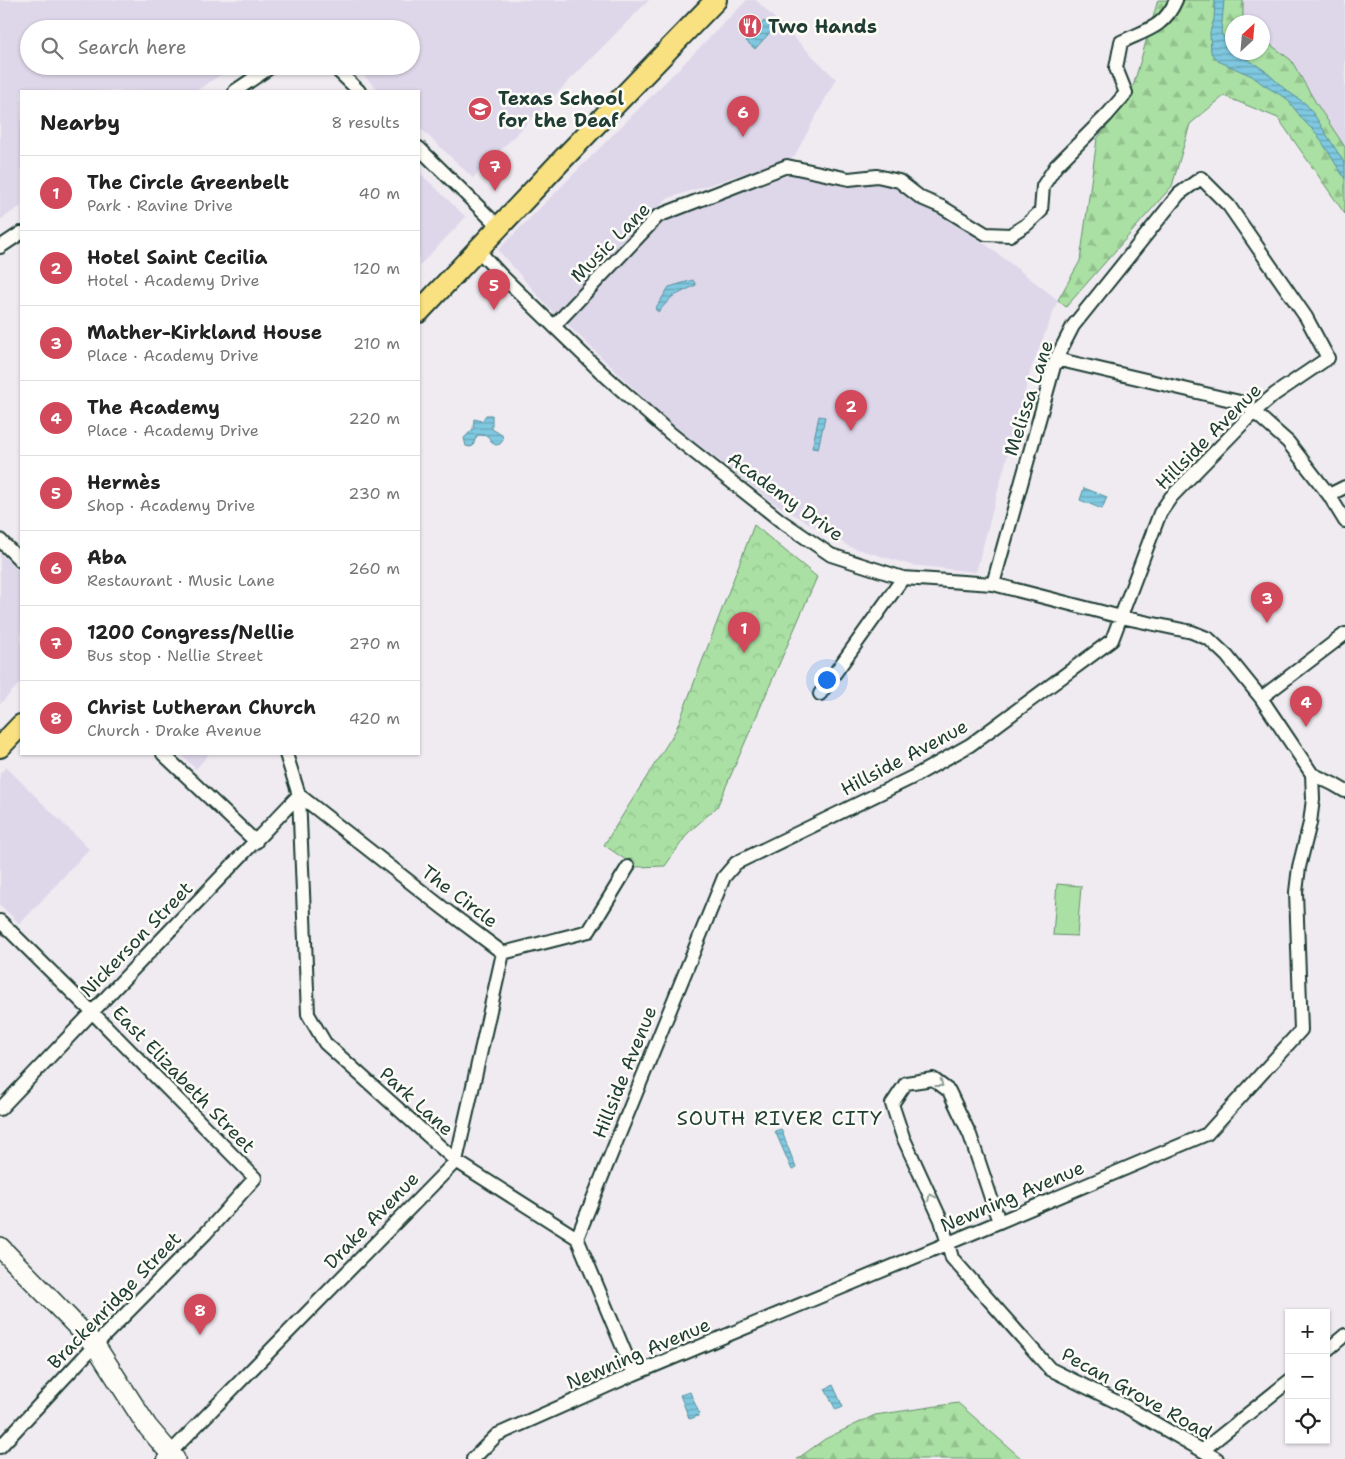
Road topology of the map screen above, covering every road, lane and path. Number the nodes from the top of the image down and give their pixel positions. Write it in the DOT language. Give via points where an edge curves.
graph roads {
  1 [pos="716,0"];
  2 [pos="1176,0"];
  3 [pos="259,75"];
  4 [pos="342,75"];
  5 [pos="236,90"];
  6 [pos="358,90"];
  7 [pos="420,149"];
  8 [pos="499,227"];
  9 [pos="20,234"];
  10 [pos="0,247"];
  11 [pos="478,250"];
  12 [pos="420,311"];
  13 [pos="554,326"];
  14 [pos="1328,358"];
  15 [pos="1056,359"];
  16 [pos="1254,412"];
  17 [pos="1345,486"];
  18 [pos="1329,495"];
  19 [pos="1345,521"];
  20 [pos="0,540"];
  21 [pos="20,560"];
  22 [pos="903,578"];
  23 [pos="992,584"];
  24 [pos="1121,617"];
  25 [pos="1345,634"];
  26 [pos="820,694"];
  27 [pos="1262,698"];
  28 [pos="20,726"];
  29 [pos="0,747"];
  30 [pos="164,755"];
  31 [pos="286,755"];
  32 [pos="1312,774"];
  33 [pos="1345,792"];
  34 [pos="299,795"];
  35 [pos="256,842"];
  36 [pos="628,867"];
  37 [pos="0,921"];
  38 [pos="503,952"];
  39 [pos="92,1012"];
  40 [pos="0,1109"];
  41 [pos="456,1161"];
  42 [pos="255,1178"];
  43 [pos="999,1222"];
  44 [pos="577,1238"];
  45 [pos="948,1243"];
  46 [pos="0,1247"];
  47 [pos="1345,1335"];
  48 [pos="94,1345"];
  49 [pos="1330,1347"];
  50 [pos="634,1374"];
  51 [pos="1285,1384"];
  52 [pos="0,1447"];
  53 [pos="1203,1450"];
  54 [pos="169,1457"];
  55 [pos="473,1459"];
  56 [pos="1217,1459"];
  1 -- 8 [label="main road"];
  2 -- 13 [label="street, Music Lane" via="1171,12 1159,24 1121,42 1116,68 1126,93 1056,166 1043,186 1041,211 1010,235 986,234 921,198 899,180 877,176 849,178 787,166 658,216"];
  3 -- 5 [label="street"];
  4 -- 6 [label="street"];
  7 -- 8 [label="street"];
  8 -- 11 [label="main road"];
  9 -- 10 [label="street"];
  11 -- 12 [label="main road"];
  11 -- 13 [label="street, Academy Drive"];
  13 -- 22 [label="street, Academy Drive" via="670,432 781,520 831,555"];
  14 -- 15 [label="street, Melissa Lane" via="1306,317 1229,206 1201,178 1180,194 1079,318"];
  14 -- 16 [label="street, Hillside Avenue"];
  15 -- 16 [label="street" via="1244,403"];
  15 -- 23 [label="street, Melissa Lane"];
  16 -- 18 [label="street" via="1288,442"];
  16 -- 24 [label="street, Hillside Avenue" via="1171,497 1160,513"];
  17 -- 18 [label="street"];
  18 -- 19 [label="street"];
  20 -- 21 [label="street"];
  22 -- 23 [label="street, Academy Drive"];
  22 -- 26 [label="street"];
  23 -- 24 [label="street, Academy Drive"];
  24 -- 27 [label="street, Academy Drive" via="1192,632 1209,639"];
  24 -- 44 [label="street, Hillside Avenue" via="1112,640 970,745 913,777 736,863 724,877"];
  25 -- 27 [label="street"];
  27 -- 32 [label="street, Academy Drive"];
  28 -- 29 [label="main road"];
  30 -- 35 [label="street"];
  31 -- 34 [label="street"];
  32 -- 33 [label="street"];
  32 -- 43 [label="street, Newning Avenue" via="1310,823 1296,892 1301,1030 1207,1134"];
  34 -- 35 [label="street, Nickerson Street"];
  34 -- 38 [label="street, The Circle"];
  34 -- 41 [label="street, Park Lane" via="308,1014 325,1043"];
  35 -- 39 [label="street, Nickerson Street"];
  36 -- 38 [label="street, The Circle" via="589,931"];
  37 -- 39 [label="street, East Elizabeth Street"];
  38 -- 41 [label="street"];
  39 -- 40 [label="street, Nickerson Street"];
  39 -- 42 [label="street, East Elizabeth Street"];
  41 -- 44 [label="street, Park Lane"];
  41 -- 54 [label="street, Drake Avenue"];
  42 -- 48 [label="street, Brackenridge Street" via="206,1233"];
  43 -- 45 [label="street, Newning Avenue"];
  45 -- 43 [label="street, Pecan Grove Road, one-way" via="892,1104 906,1083 933,1079 949,1091 970,1135"];
  44 -- 50 [label="street"];
  45 -- 50 [label="street, Newning Avenue"];
  45 -- 53 [label="street, Pecan Grove Road" via="952,1258 1050,1369"];
  46 -- 48 [label="street"];
  47 -- 49 [label="street"];
  48 -- 52 [label="street, Brackenridge Street"];
  48 -- 54 [label="street"];
  50 -- 55 [label="street, Newning Avenue" via="497,1434"];
  51 -- 53 [label="street"];
  53 -- 56 [label="street, Pecan Grove Road"];
}
